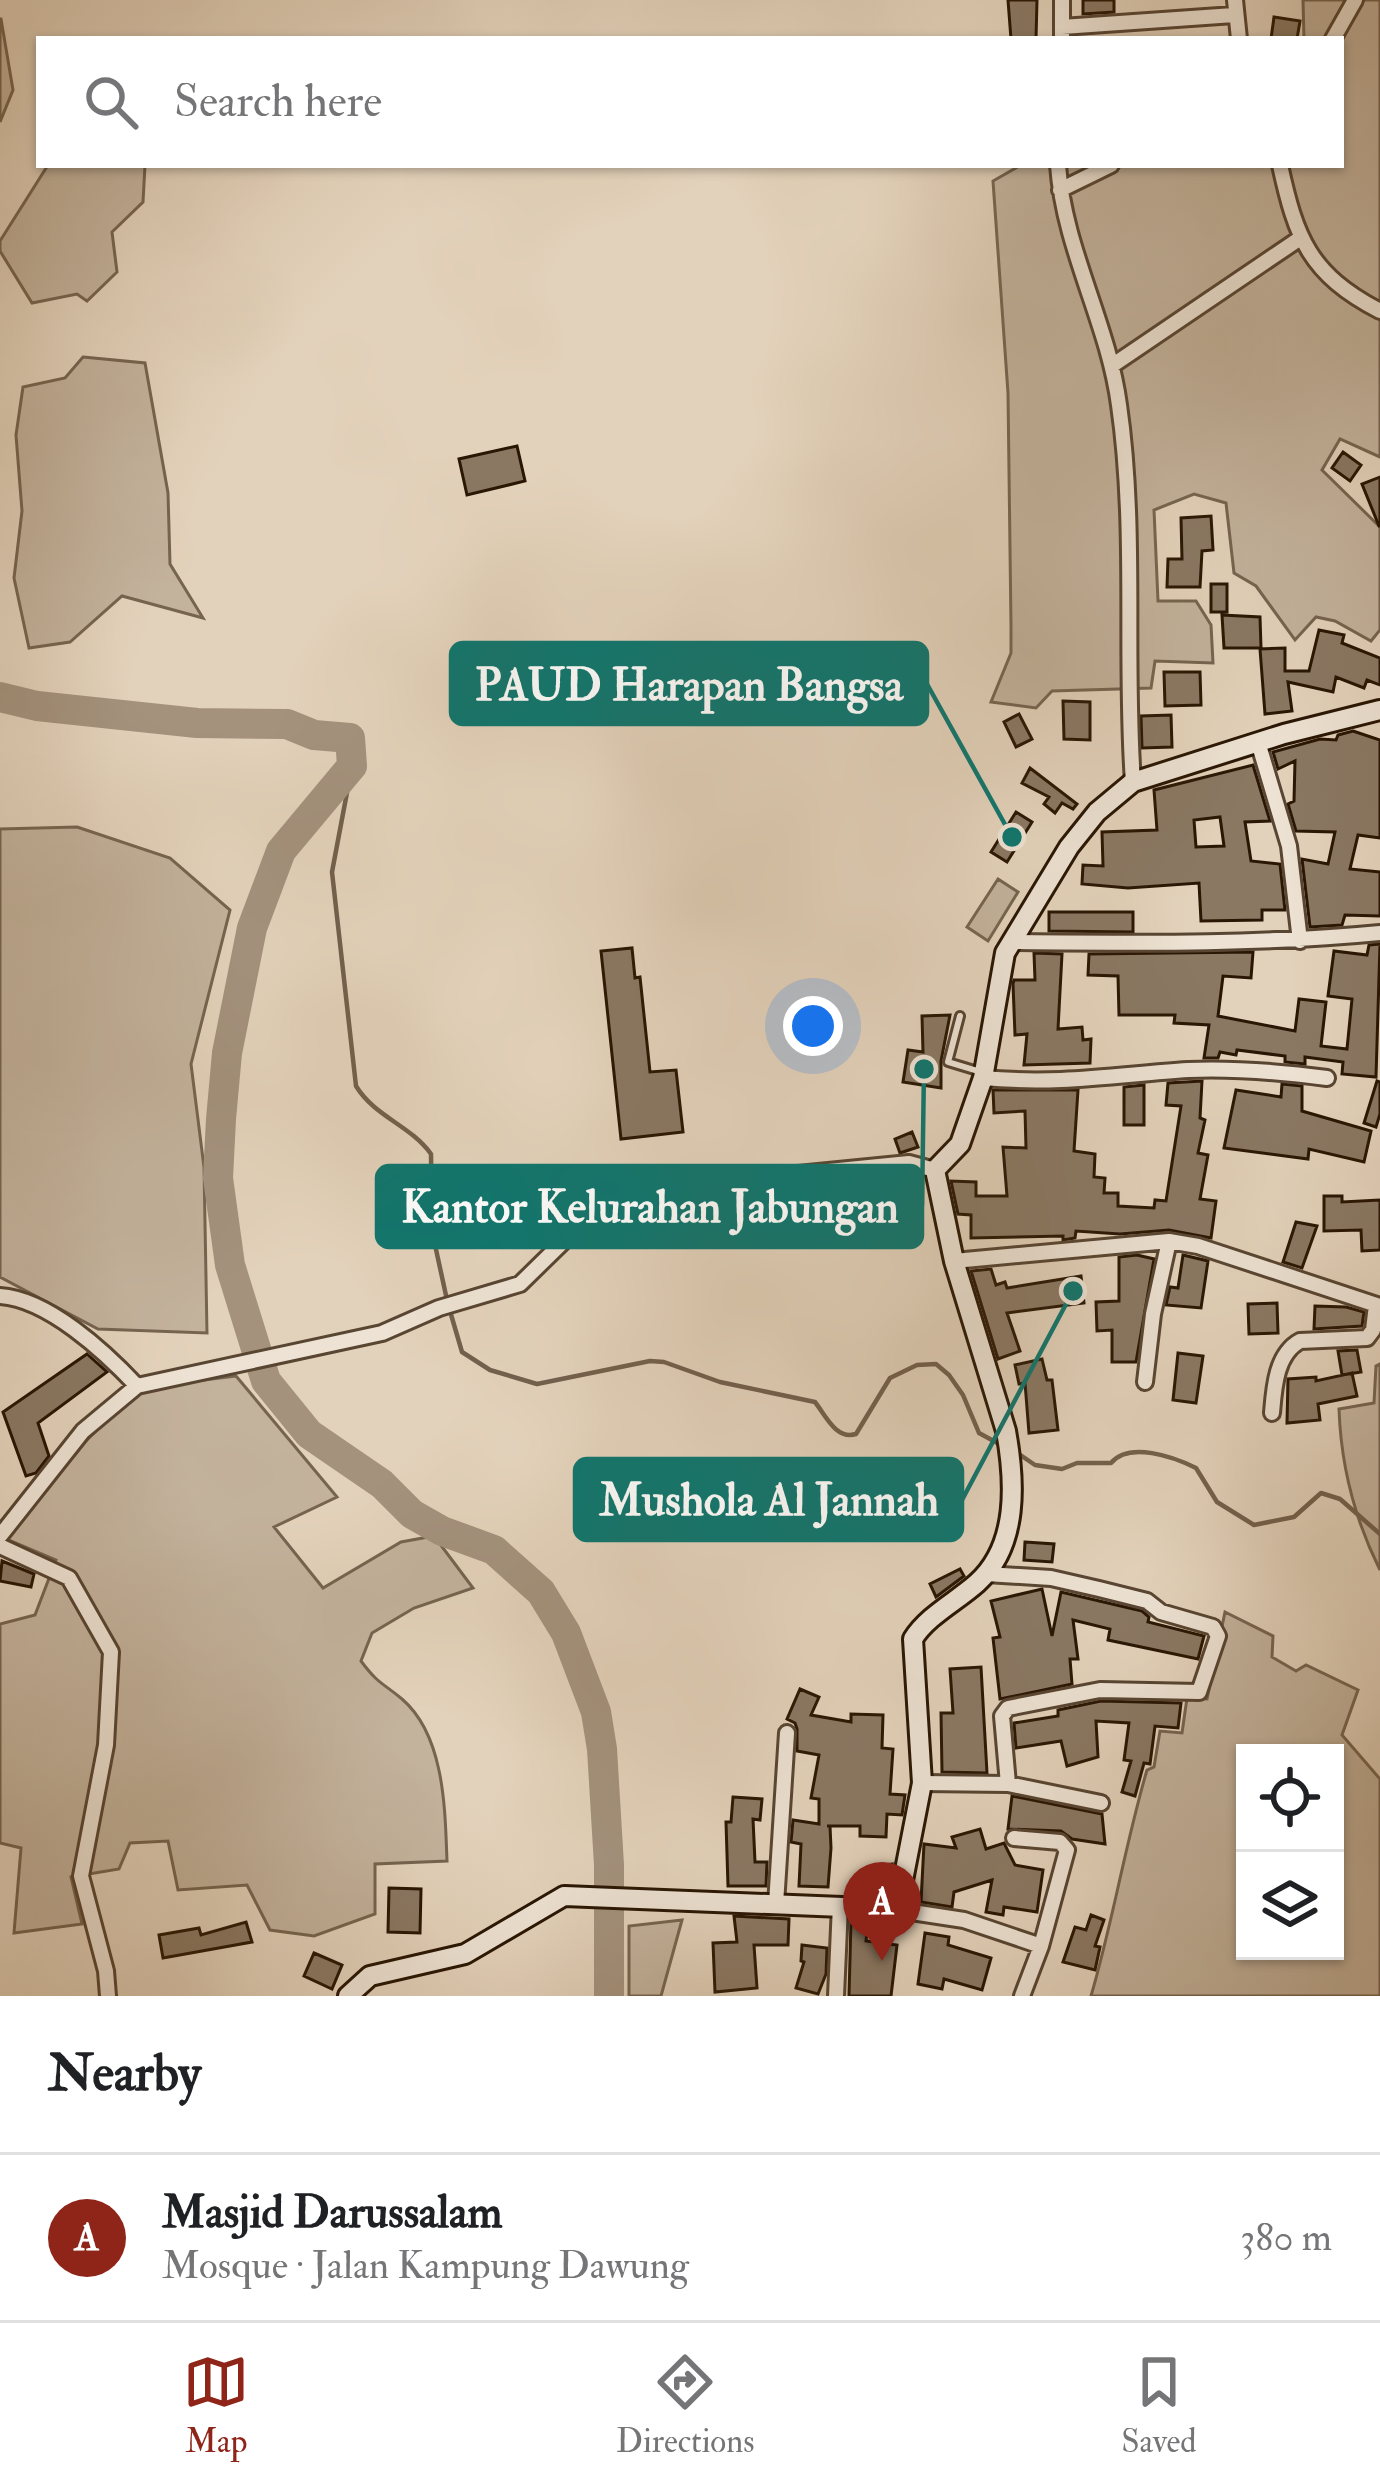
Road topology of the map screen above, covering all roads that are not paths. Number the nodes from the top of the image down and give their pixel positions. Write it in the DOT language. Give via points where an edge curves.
graph roads {
  1 [pos="1062,0"];
  2 [pos="1355,0"];
  3 [pos="1235,8"];
  4 [pos="1062,33"];
  5 [pos="1335,36"];
  6 [pos="1058,168"];
  7 [pos="1105,168"];
  8 [pos="1281,168"];
  9 [pos="1060,190"];
  10 [pos="1299,239"];
  11 [pos="1380,310"];
  12 [pos="1113,365"];
  13 [pos="1380,710"];
  14 [pos="1258,742"];
  15 [pos="1133,782"];
  16 [pos="1380,933"];
  17 [pos="1300,941"];
  18 [pos="1010,942"];
  19 [pos="960,1016"];
  20 [pos="984,1076"];
  21 [pos="1328,1078"];
  22 [pos="935,1170"];
  23 [pos="1169,1241"];
  24 [pos="954,1262"];
  25 [pos="0,1296"];
  26 [pos="1378,1306"];
  27 [pos="1145,1382"];
  28 [pos="137,1386"];
  29 [pos="1272,1413"];
  30 [pos="0,1536"];
  31 [pos="0,1546"];
  32 [pos="986,1574"];
  33 [pos="787,1733"];
  34 [pos="922,1783"];
  35 [pos="1008,1784"];
  36 [pos="1102,1804"];
  37 [pos="1014,1838"];
  38 [pos="776,1904"];
  39 [pos="839,1904"];
  40 [pos="892,1909"];
  41 [pos="1041,1946"];
  42 [pos="108,1996"];
  43 [pos="348,1996"];
  44 [pos="836,1996"];
  45 [pos="1022,1996"];
  1 -- 4 [label="street"];
  2 -- 5 [label="street"];
  3 -- 4 [label="street"];
  6 -- 9 [label="street"];
  7 -- 9 [label="street"];
  8 -- 10 [label="street"];
  9 -- 12 [label="street"];
  10 -- 11 [label="street" via="1328,274"];
  10 -- 12 [label="street"];
  12 -- 15 [label="street" via="1126,453"];
  13 -- 14 [label="street"];
  14 -- 15 [label="street"];
  14 -- 17 [label="street" via="1289,846"];
  15 -- 18 [label="street" via="1069,847"];
  16 -- 17 [label="street"];
  17 -- 18 [label="street"];
  18 -- 20 [label="street"];
  19 -- 20 [label="lane" via="948,1062"];
  20 -- 21 [label="street" via="1070,1082 1189,1070"];
  20 -- 22 [label="street" via="960,1144"];
  22 -- 24 [label="street"];
  22 -- 28 [label="street" via="909,1163 798,1174 618,1207 566,1239 520,1284 382,1333"];
  23 -- 24 [label="street"];
  23 -- 26 [label="street"];
  23 -- 27 [label="street"];
  24 -- 32 [label="street" via="1011,1455 1011,1521"];
  25 -- 28 [label="street" via="65,1324"];
  26 -- 29 [label="street" via="1367,1338 1292,1344"];
  28 -- 30 [label="street" via="83,1431"];
  31 -- 42 [label="street" via="69,1578 111,1652 106,1745 81,1876"];
  32 -- 34 [label="street" via="913,1639"];
  32 -- 35 [label="street" via="1051,1578 1147,1601 1218,1636 1199,1692 1100,1690 1008,1708 1001,1716"];
  33 -- 38 [label="street"];
  34 -- 35 [label="street"];
  34 -- 40 [label="street" via="901,1901"];
  35 -- 36 [label="street"];
  37 -- 41 [label="street" via="1066,1846"];
  38 -- 39 [label="street"];
  38 -- 43 [label="street" via="564,1896 465,1954 370,1976"];
  39 -- 40 [label="street"];
  39 -- 44 [label="street"];
  40 -- 41 [label="street" via="964,1920"];
  41 -- 45 [label="street"];
}
